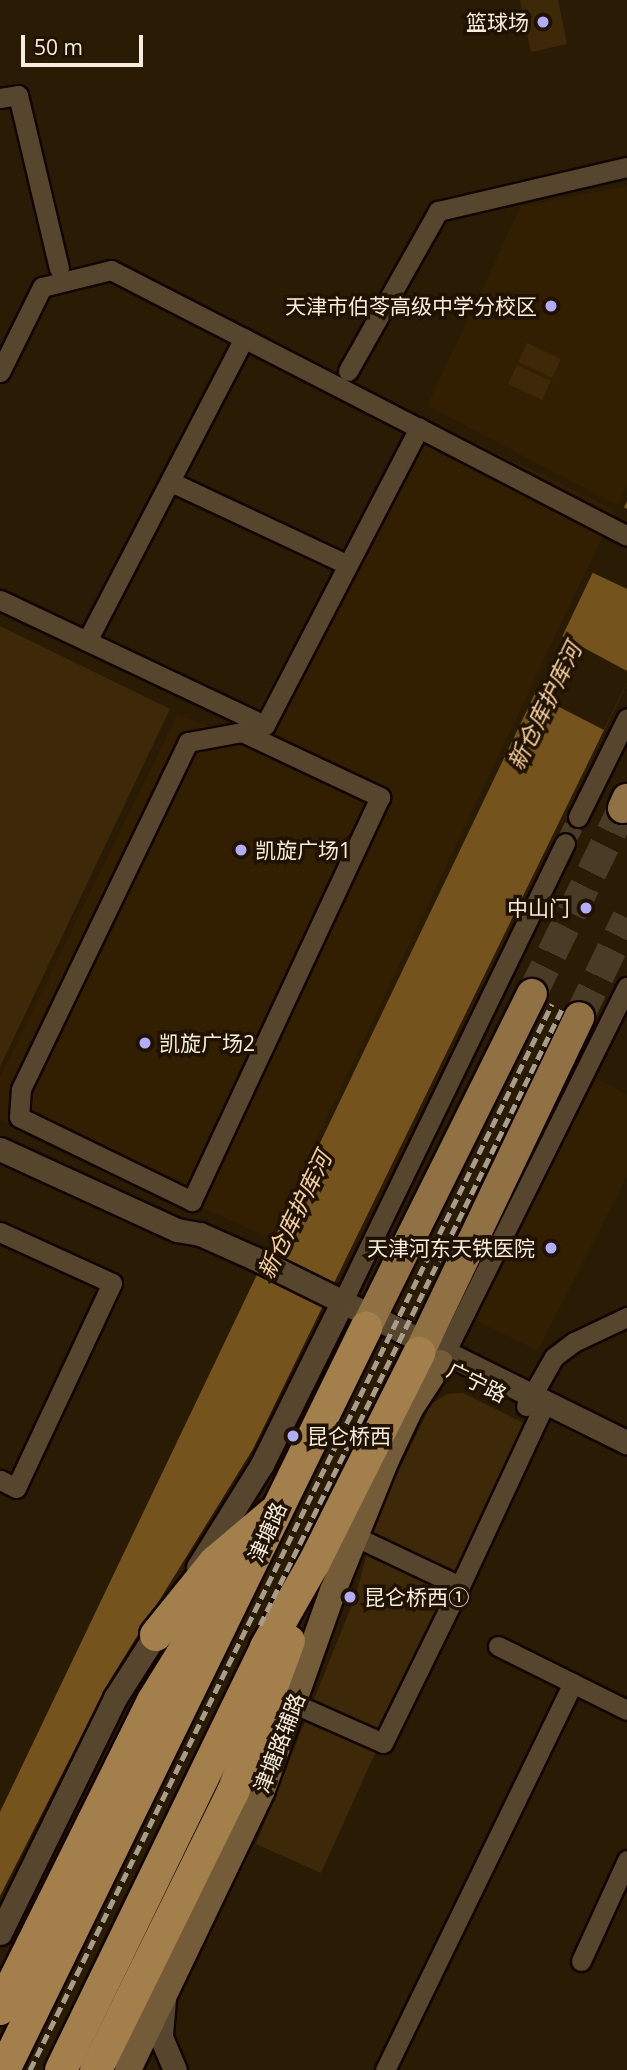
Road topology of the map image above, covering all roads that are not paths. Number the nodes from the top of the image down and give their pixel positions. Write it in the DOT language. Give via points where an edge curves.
graph roads {
  1 [pos="0,97"];
  2 [pos="627,167"];
  3 [pos="59,268"];
  4 [pos="244,338"];
  5 [pos="348,371"];
  6 [pos="0,372"];
  7 [pos="419,428"];
  8 [pos="172,482"];
  9 [pos="622,533"];
  10 [pos="348,565"];
  11 [pos="0,600"];
  12 [pos="87,641"];
  13 [pos="627,718"];
  14 [pos="578,817"];
  15 [pos="565,843"];
  16 [pos="627,987"];
  17 [pos="532,994"];
  18 [pos="579,1017"];
  19 [pos="0,1149"];
  20 [pos="192,1201"];
  21 [pos="177,1230"];
  22 [pos="0,1232"];
  23 [pos="335,1304"];
  24 [pos="627,1317"];
  25 [pos="369,1321"];
  26 [pos="432,1352"];
  27 [pos="536,1404"];
  28 [pos="627,1442"];
  29 [pos="627,1455"];
  30 [pos="0,1479"];
  31 [pos="275,1512"];
  32 [pos="354,1536"];
  33 [pos="314,1563"];
  34 [pos="460,1587"];
  35 [pos="156,1635"];
  36 [pos="498,1646"];
  37 [pos="573,1684"];
  38 [pos="295,1704"];
  39 [pos="627,1710"];
  40 [pos="627,1860"];
  41 [pos="0,1933"];
  42 [pos="581,1961"];
  43 [pos="164,1998"];
  44 [pos="0,2009"];
  45 [pos="4,2070"];
  46 [pos="61,2070"];
  47 [pos="96,2070"];
  48 [pos="128,2070"];
  49 [pos="175,2070"];
  50 [pos="385,2070"];
  1 -- 3 [label="street" via="18,95"];
  2 -- 5 [label="street" via="438,211"];
  4 -- 6 [label="street" via="111,270 43,288"];
  4 -- 7 [label="street"];
  4 -- 8 [label="street"];
  7 -- 9 [label="street"];
  7 -- 10 [label="street"];
  8 -- 10 [label="street"];
  8 -- 12 [label="street"];
  10 -- 12 [label="street" via="265,725"];
  11 -- 12 [label="street"];
  13 -- 14 [label="street"];
  15 -- 23 [label="street"];
  16 -- 26 [label="street"];
  17 -- 25 [label="main road, 津塘路"];
  18 -- 26 [label="main road"];
  19 -- 21 [label="street, 广宁路"];
  20 -- 20 [label="street" via="19,1117 22,1089 188,742 242,732 380,797"];
  20 -- 21 [label="street"];
  21 -- 23 [label="street, 广宁路" via="200,1234"];
  22 -- 30 [label="street" via="112,1283 16,1488"];
  23 -- 25 [label="street, 广宁路"];
  23 -- 35 [label="street" via="262,1464"];
  24 -- 27 [label="street" via="564,1349 543,1371"];
  25 -- 26 [label="street, 广宁路"];
  25 -- 31 [label="highway, 津塘路"];
  26 -- 27 [label="street, 广宁路"];
  26 -- 32 [label="main road, 津塘路辅路"];
  26 -- 33 [label="highway"];
  27 -- 28 [label="street, 广宁路"];
  27 -- 29 [label="street, 广宁路"];
  27 -- 34 [label="street"];
  31 -- 35 [label="highway" via="221,1555"];
  31 -- 44 [label="highway" via="220,1587 153,1701"];
  31 -- 45 [label="highway, 津塘路" via="235,1604"];
  32 -- 34 [label="street"];
  32 -- 38 [label="main road, 津塘路辅路"];
  33 -- 46 [label="highway" via="266,1647"];
  33 -- 47 [label="highway" via="233,1792"];
  34 -- 38 [label="street" via="383,1743"];
  35 -- 41 [label="street" via="115,1698"];
  36 -- 37 [label="street"];
  37 -- 39 [label="street"];
  37 -- 50 [label="street"];
  38 -- 43 [label="main road, 津塘路辅路" via="262,1790"];
  40 -- 42 [label="street"];
  43 -- 48 [label="main road, 津塘路辅路"];
  43 -- 49 [label="street" via="161,2037"];
}
